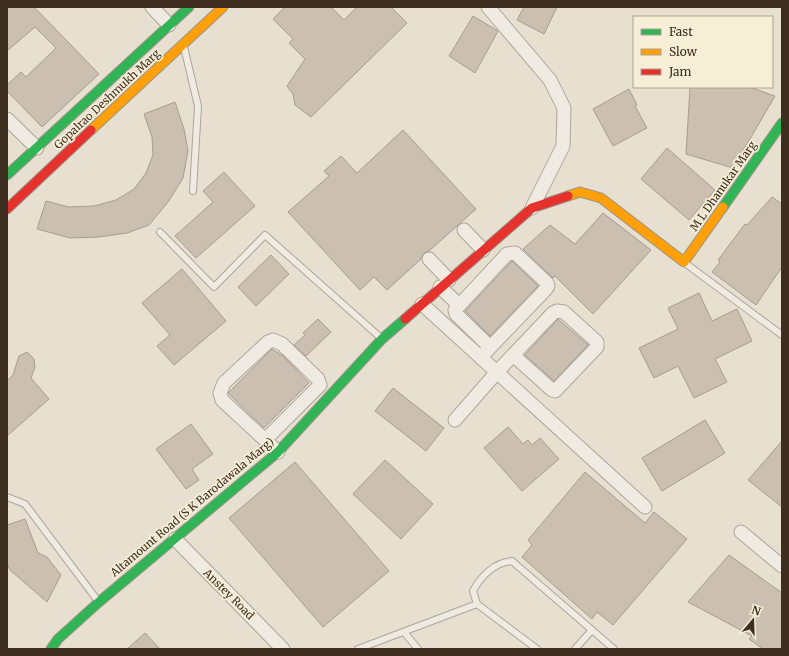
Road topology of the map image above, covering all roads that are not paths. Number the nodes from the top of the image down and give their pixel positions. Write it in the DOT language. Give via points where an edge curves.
graph roads {
  1 [pos="152,7"];
  2 [pos="189,7"];
  3 [pos="223,7"];
  4 [pos="488,7"];
  5 [pos="169,25"];
  6 [pos="184,44"];
  7 [pos="7,119"];
  8 [pos="782,123"];
  9 [pos="37,148"];
  10 [pos="7,175"];
  11 [pos="193,191"];
  12 [pos="532,208"];
  13 [pos="7,209"];
  14 [pos="464,230"];
  15 [pos="160,232"];
  16 [pos="487,247"];
  17 [pos="505,257"];
  18 [pos="429,259"];
  19 [pos="684,262"];
  20 [pos="444,284"];
  21 [pos="422,304"];
  22 [pos="459,305"];
  23 [pos="782,335"];
  24 [pos="382,339"];
  25 [pos="490,347"];
  26 [pos="513,355"];
  27 [pos="481,357"];
  28 [pos="497,372"];
  29 [pos="312,395"];
  30 [pos="321,404"];
  31 [pos="455,420"];
  32 [pos="265,440"];
  33 [pos="278,452"];
  34 [pos="7,496"];
  35 [pos="645,507"];
  36 [pos="741,532"];
  37 [pos="175,539"];
  38 [pos="779,561"];
  39 [pos="99,602"];
  40 [pos="477,604"];
  41 [pos="592,630"];
  42 [pos="404,632"];
  43 [pos="51,649"];
  44 [pos="283,649"];
  45 [pos="358,649"];
  46 [pos="418,649"];
  47 [pos="537,649"];
  48 [pos="575,649"];
  49 [pos="614,649"];
  1 -- 5 [label="street"];
  2 -- 5 [label="street, Gopalrao Deshmukh Marg"];
  3 -- 6 [label="street, Gopalrao Deshmukh Marg"];
  4 -- 12 [label="street" via="550,80 564,108 563,146"];
  5 -- 9 [label="street, Gopalrao Deshmukh Marg"];
  6 -- 11 [label="lane" via="198,106"];
  6 -- 13 [label="street, Gopalrao Deshmukh Marg"];
  7 -- 9 [label="street"];
  8 -- 19 [label="street, M L Dhanukar Marg"];
  9 -- 10 [label="street, Gopalrao Deshmukh Marg"];
  12 -- 16 [label="street, Altamount Road (S K Barodawala Marg)"];
  12 -- 19 [label="street, Altamount Road (S K Barodawala Marg)" via="580,192 601,198"];
  14 -- 16 [label="street"];
  15 -- 24 [label="lane" via="214,287 265,236"];
  16 -- 17 [label="street"];
  16 -- 20 [label="street, Altamount Road (S K Barodawala Marg)"];
  17 -- 22 [label="street"];
  17 -- 25 [label="street" via="510,253 517,254 548,286"];
  18 -- 20 [label="street"];
  19 -- 23 [label="lane"];
  20 -- 21 [label="street, Altamount Road (S K Barodawala Marg)"];
  20 -- 22 [label="street"];
  21 -- 24 [label="street, Altamount Road (S K Barodawala Marg)"];
  21 -- 27 [label="street"];
  22 -- 25 [label="street" via="455,310 456,314"];
  24 -- 30 [label="street, Altamount Road (S K Barodawala Marg)"];
  25 -- 27 [label="street"];
  26 -- 26 [label="street" via="557,311 564,312 597,342 597,347 555,391"];
  26 -- 28 [label="street"];
  27 -- 28 [label="street"];
  28 -- 31 [label="street"];
  28 -- 35 [label="street"];
  29 -- 30 [label="street"];
  29 -- 32 [label="street"];
  29 -- 32 [label="street" via="320,385 318,379 282,344 273,340 224,383 220,393 222,400"];
  30 -- 33 [label="street, Altamount Road (S K Barodawala Marg)"];
  32 -- 33 [label="street"];
  33 -- 37 [label="street, Altamount Road (S K Barodawala Marg)"];
  34 -- 39 [label="lane" via="25,504"];
  36 -- 38 [label="street"];
  37 -- 39 [label="street, Altamount Road (S K Barodawala Marg)"];
  37 -- 44 [label="street, Anstey Road"];
  39 -- 43 [label="street, Altamount Road (S K Barodawala Marg)" via="58,639"];
  40 -- 41 [label="lane" via="473,591 479,580 502,562 512,561"];
  40 -- 42 [label="lane"];
  40 -- 47 [label="lane"];
  41 -- 48 [label="lane"];
  41 -- 49 [label="lane"];
  42 -- 45 [label="lane"];
  42 -- 46 [label="lane"];
}
